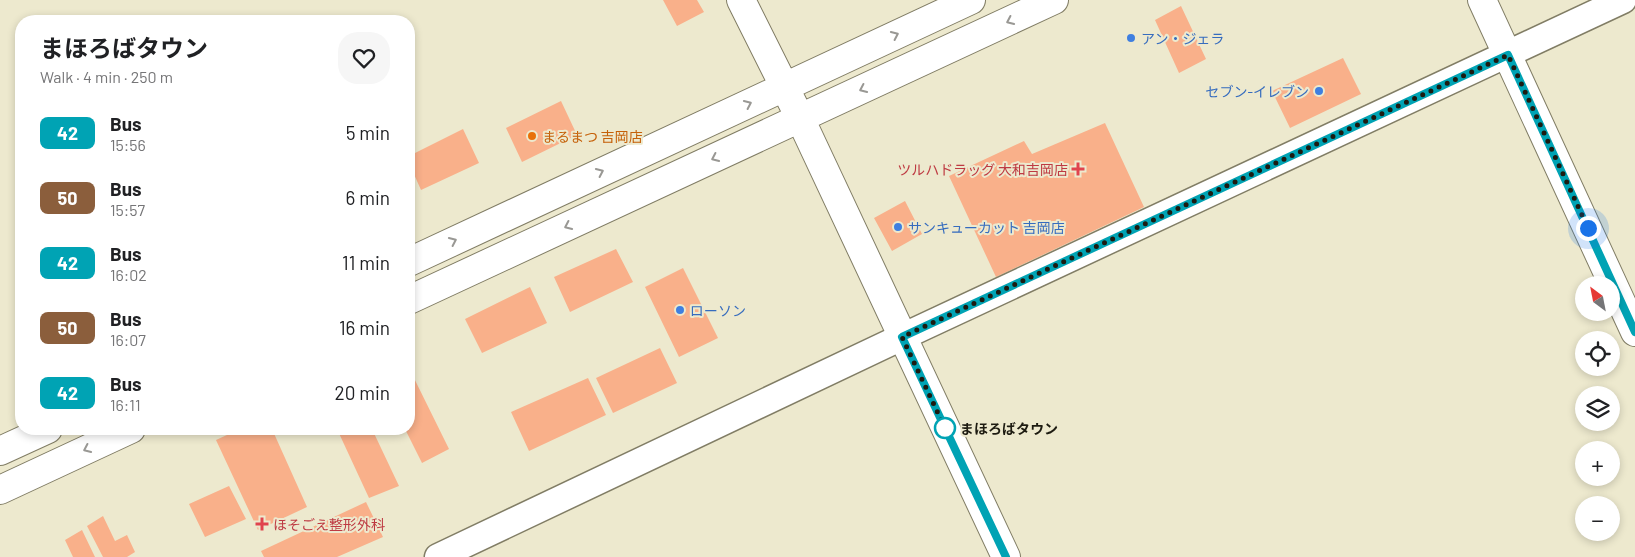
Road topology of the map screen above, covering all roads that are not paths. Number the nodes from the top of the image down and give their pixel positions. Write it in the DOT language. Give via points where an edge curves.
graph roads {
  1 [pos="741,0"];
  2 [pos="971,0"];
  3 [pos="1054,0"];
  4 [pos="1482,0"];
  5 [pos="1623,0"];
  6 [pos="1508,55"];
  7 [pos="784,87"];
  8 [pos="800,118"];
  9 [pos="415,259"];
  10 [pos="415,297"];
  11 [pos="1635,332"];
  12 [pos="902,337"];
  13 [pos="35,435"];
  14 [pos="118,435"];
  15 [pos="0,451"];
  16 [pos="0,490"];
  17 [pos="438,557"];
  18 [pos="1006,557"];
  1 -- 7 [label="street"];
  7 -- 2 [label="street, one-way"];
  3 -- 8 [label="street, one-way"];
  4 -- 6 [label="street"];
  5 -- 6 [label="street"];
  6 -- 11 [label="street"];
  6 -- 12 [label="street"];
  7 -- 8 [label="street"];
  9 -- 7 [label="street, one-way"];
  8 -- 10 [label="street, one-way"];
  8 -- 12 [label="street"];
  12 -- 17 [label="street"];
  12 -- 18 [label="street"];
  13 -- 15 [label="street"];
  14 -- 16 [label="street, one-way"];
}
